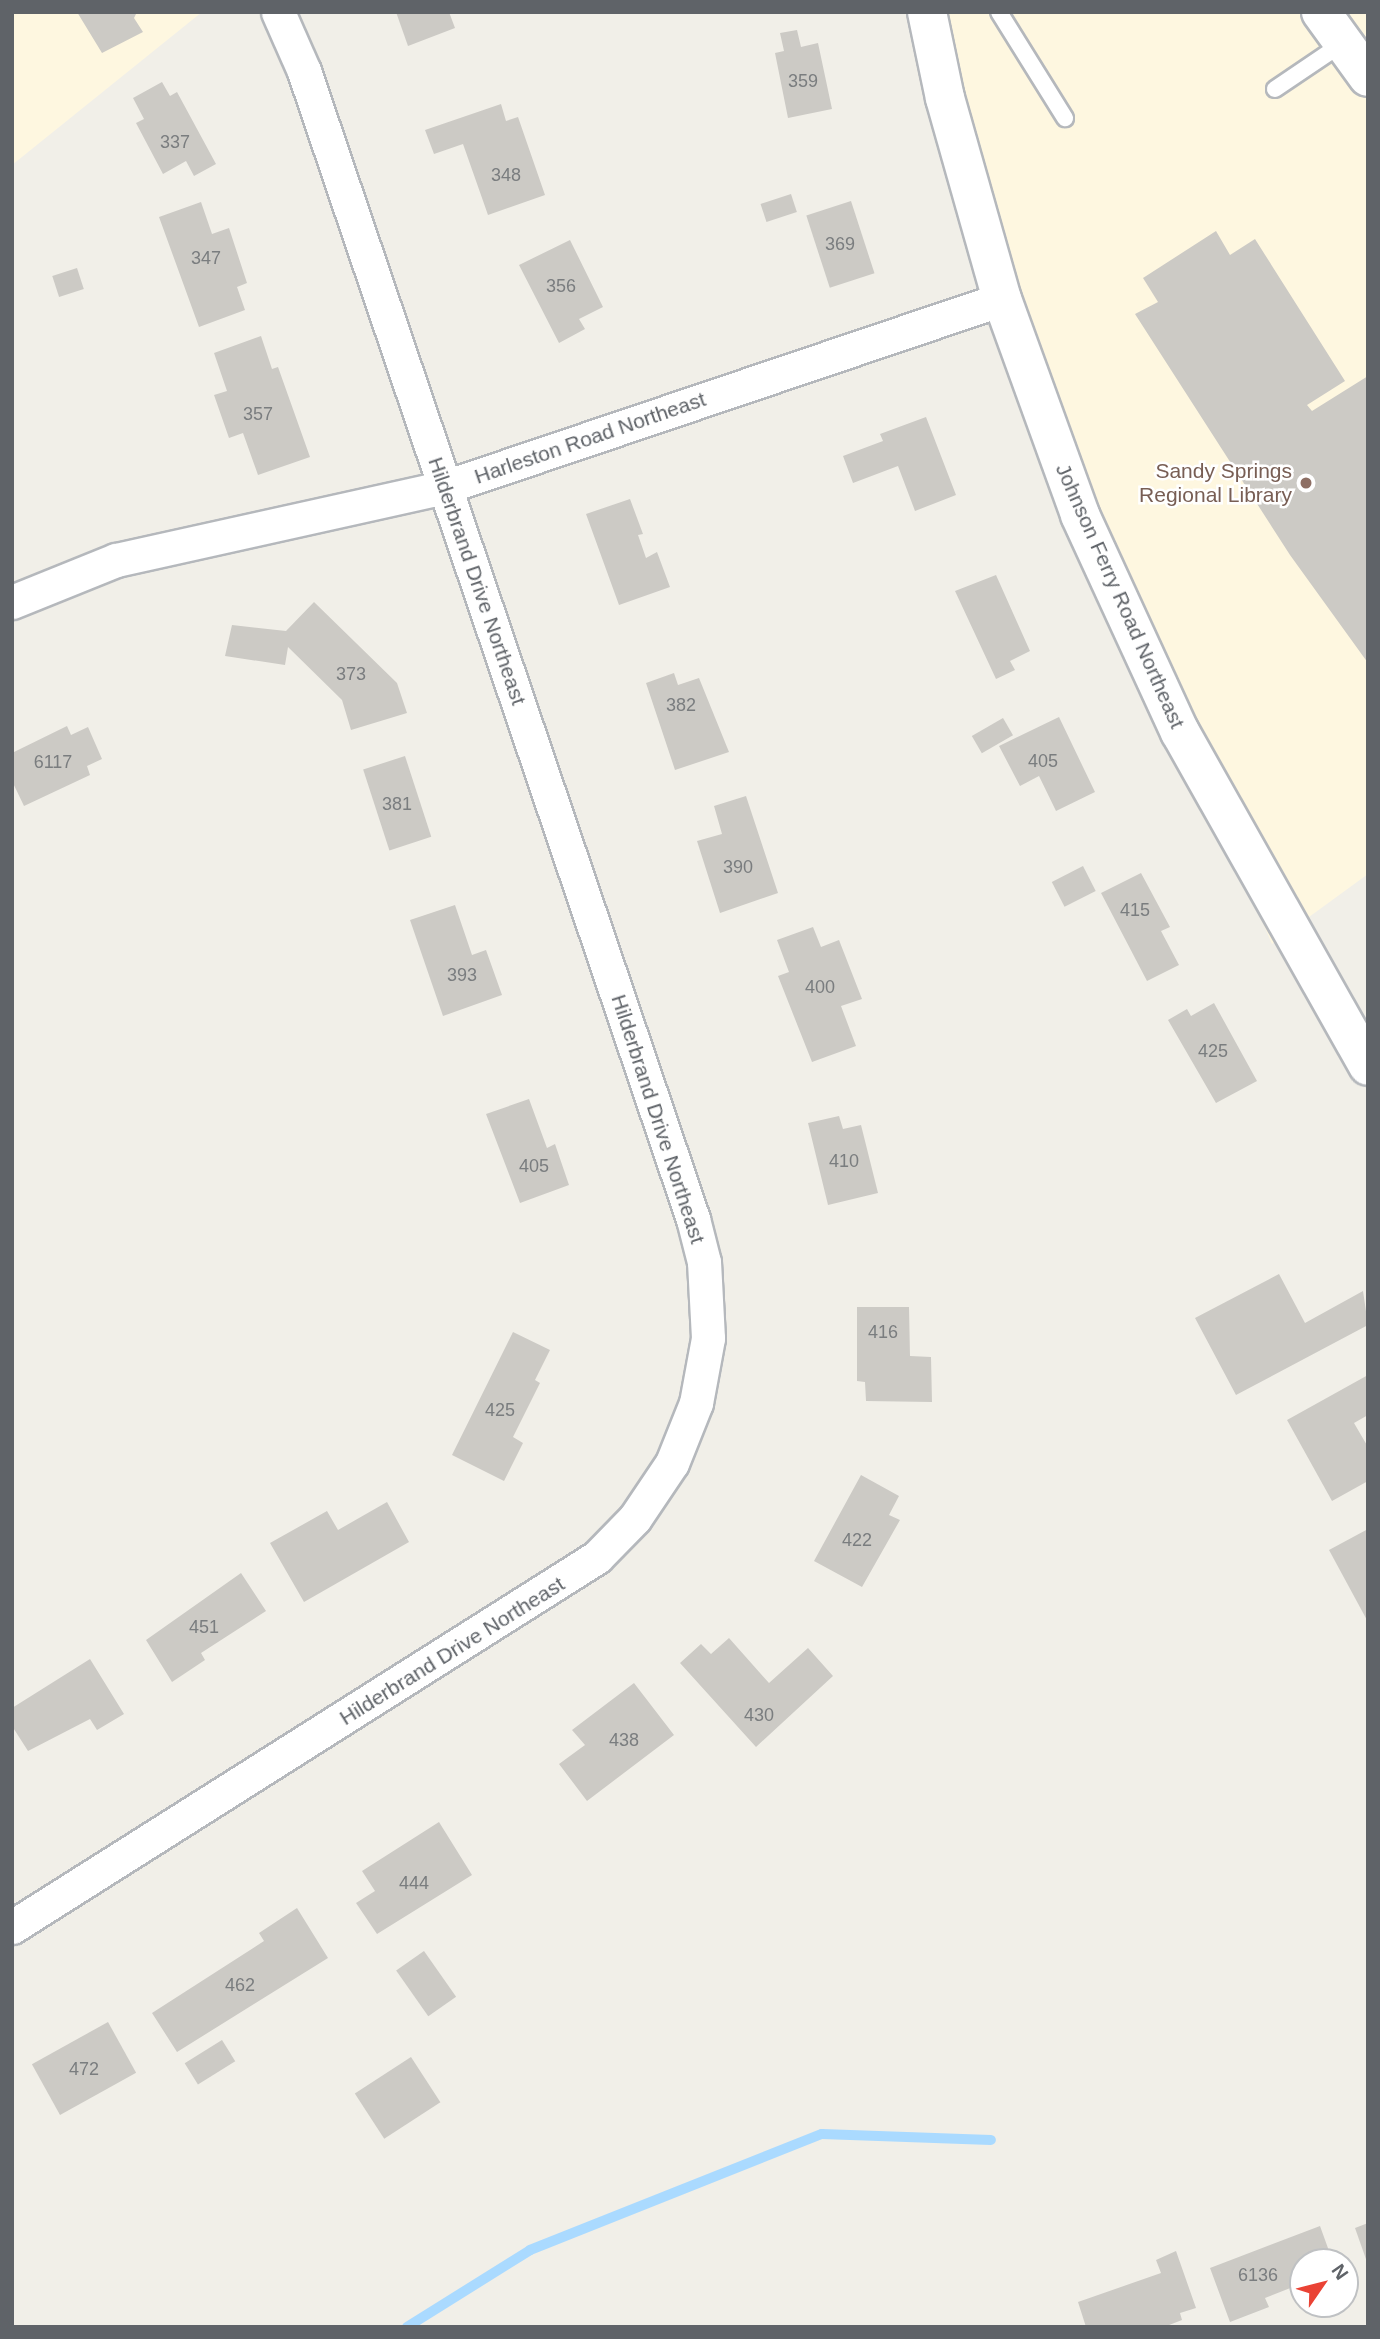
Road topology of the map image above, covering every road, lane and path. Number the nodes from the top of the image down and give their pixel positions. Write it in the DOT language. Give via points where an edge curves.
graph roads {
  1 [pos="278,12"];
  2 [pos="927,12"];
  3 [pos="999,12"];
  4 [pos="1321,12"];
  5 [pos="1359,61"];
  6 [pos="1275,89"];
  7 [pos="1065,118"];
  8 [pos="1002,299"];
  9 [pos="445,487"];
  10 [pos="12,602"];
  11 [pos="1368,1066"];
  12 [pos="12,1927"];
  1 -- 9 [label="street, Hilderbrand Drive Northeast" via="304,71"];
  2 -- 8 [label="street, Johnson Ferry Road Northeast" via="945,98"];
  3 -- 7 [label="lane"];
  4 -- 5 [label="street"];
  5 -- 6 [label="lane"];
  8 -- 9 [label="street, Harleston Road Northeast"];
  8 -- 11 [label="street, Johnson Ferry Road Northeast" via="1080,515 1180,732"];
  9 -- 10 [label="street, Harleston Road Northeast" via="116,560"];
  9 -- 12 [label="street, Hilderbrand Drive Northeast" via="694,1219 704,1262 708,1338 696,1403 672,1464 635,1518 597,1557"];
}
